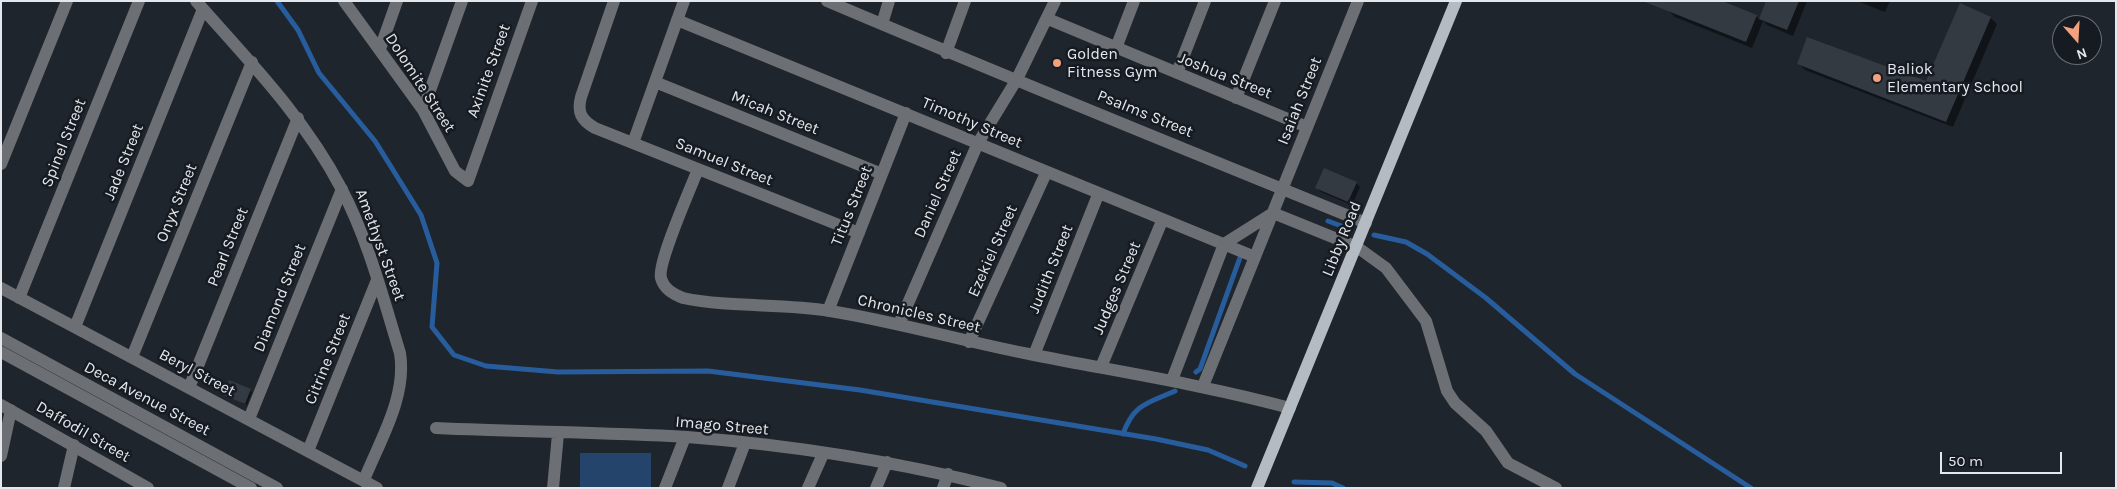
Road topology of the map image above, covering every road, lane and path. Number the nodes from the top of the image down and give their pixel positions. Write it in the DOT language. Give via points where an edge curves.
graph roads {
  1 [pos="67,1"];
  2 [pos="139,1"];
  3 [pos="344,1"];
  4 [pos="397,1"];
  5 [pos="462,1"];
  6 [pos="532,1"];
  7 [pos="614,1"];
  8 [pos="684,1"];
  9 [pos="827,1"];
  10 [pos="889,1"];
  11 [pos="965,1"];
  12 [pos="1055,1"];
  13 [pos="1134,1"];
  14 [pos="1205,1"];
  15 [pos="1275,1"];
  16 [pos="1358,1"];
  17 [pos="1456,1"];
  18 [pos="200,5"];
  19 [pos="1048,19"];
  20 [pos="677,20"];
  21 [pos="882,24"];
  22 [pos="1116,48"];
  23 [pos="380,49"];
  24 [pos="946,53"];
  25 [pos="252,62"];
  26 [pos="1177,73"];
  27 [pos="1017,79"];
  28 [pos="655,82"];
  29 [pos="1236,98"];
  30 [pos="422,110"];
  31 [pos="906,113"];
  32 [pos="298,118"];
  33 [pos="1307,127"];
  34 [pos="633,143"];
  35 [pos="978,143"];
  36 [pos="1,164"];
  37 [pos="698,169"];
  38 [pos="1046,173"];
  39 [pos="882,174"];
  40 [pos="468,181"];
  41 [pos="342,189"];
  42 [pos="1282,189"];
  43 [pos="1098,195"];
  44 [pos="1273,213"];
  45 [pos="1162,221"];
  46 [pos="1366,223"];
  47 [pos="858,233"];
  48 [pos="1224,244"];
  49 [pos="1357,246"];
  50 [pos="1255,257"];
  51 [pos="377,280"];
  52 [pos="1,288"];
  53 [pos="20,298"];
  54 [pos="828,311"];
  55 [pos="899,324"];
  56 [pos="75,326"];
  57 [pos="969,342"];
  58 [pos="5,347"];
  59 [pos="1034,356"];
  60 [pos="132,357"];
  61 [pos="1101,367"];
  62 [pos="1172,380"];
  63 [pos="1203,386"];
  64 [pos="189,388"];
  65 [pos="6,407"];
  66 [pos="1290,408"];
  67 [pos="249,419"];
  68 [pos="436,428"];
  69 [pos="558,434"];
  70 [pos="686,437"];
  71 [pos="178,441"];
  72 [pos="745,442"];
  73 [pos="74,445"];
  74 [pos="308,451"];
  75 [pos="823,454"];
  76 [pos="1,456"];
  77 [pos="887,462"];
  78 [pos="948,474"];
  79 [pos="364,480"];
  80 [pos="131,483"];
  81 [pos="64,488"];
  82 [pos="148,488"];
  83 [pos="251,488"];
  84 [pos="277,488"];
  85 [pos="378,488"];
  86 [pos="554,488"];
  87 [pos="665,488"];
  88 [pos="728,488"];
  89 [pos="808,488"];
  90 [pos="876,488"];
  91 [pos="943,488"];
  92 [pos="1001,488"];
  93 [pos="1257,488"];
  94 [pos="1556,488"];
  1 -- 36 [label="street"];
  2 -- 53 [label="street, Spinel Street"];
  3 -- 23 [label="street, Dolomite Street"];
  4 -- 23 [label="street"];
  5 -- 30 [label="street"];
  6 -- 40 [label="street, Axinite Street"];
  7 -- 34 [label="street, Samuel Street" via="579,104 581,117 595,128"];
  8 -- 20 [label="street"];
  9 -- 21 [label="street, Psalms Street"];
  10 -- 21 [label="street"];
  11 -- 24 [label="street"];
  12 -- 19 [label="street, Daniel Street"];
  13 -- 22 [label="street"];
  14 -- 26 [label="street"];
  15 -- 29 [label="street"];
  16 -- 33 [label="street, Isaiah Street"];
  17 -- 46 [label="main road, Libby Road"];
  18 -- 25 [label="street, Amethyst Street"];
  18 -- 56 [label="street, Jade Street"];
  19 -- 22 [label="street, Joshua Street"];
  19 -- 27 [label="street, Daniel Street"];
  20 -- 28 [label="street"];
  20 -- 31 [label="street, Timothy Street"];
  21 -- 24 [label="street, Psalms Street"];
  22 -- 26 [label="street, Joshua Street"];
  23 -- 30 [label="street, Dolomite Street"];
  24 -- 27 [label="street, Psalms Street"];
  25 -- 32 [label="street, Amethyst Street"];
  25 -- 60 [label="street, Onyx Street"];
  26 -- 29 [label="street, Joshua Street"];
  27 -- 35 [label="street, Daniel Street"];
  27 -- 42 [label="street, Psalms Street"];
  28 -- 34 [label="street"];
  28 -- 39 [label="street, Micah Street"];
  29 -- 33 [label="street, Joshua Street"];
  30 -- 40 [label="street, Dolomite Street" via="455,172"];
  31 -- 35 [label="street, Timothy Street"];
  31 -- 39 [label="street, Titus Street"];
  32 -- 41 [label="street, Amethyst Street"];
  32 -- 64 [label="street, Pearl Street"];
  33 -- 42 [label="street, Isaiah Street"];
  34 -- 37 [label="street, Samuel Street"];
  35 -- 38 [label="street, Timothy Street"];
  35 -- 55 [label="street, Daniel Street"];
  37 -- 47 [label="street, Samuel Street"];
  37 -- 54 [label="street, Chronicles Street" via="660,269 661,279 671,293 692,300"];
  38 -- 43 [label="street, Timothy Street"];
  38 -- 57 [label="street, Ezekiel Street"];
  39 -- 47 [label="street, Titus Street"];
  41 -- 51 [label="street, Amethyst Street"];
  41 -- 67 [label="street, Diamond Street"];
  42 -- 44 [label="street, Isaiah Street"];
  42 -- 46 [label="street, Psalms Street"];
  43 -- 45 [label="street, Timothy Street"];
  43 -- 59 [label="street, Judith Street"];
  44 -- 48 [label="street"];
  44 -- 49 [label="street"];
  44 -- 50 [label="street, Isaiah Street"];
  45 -- 48 [label="street, Timothy Street"];
  45 -- 61 [label="street, Judges Street"];
  46 -- 49 [label="main road, Libby Road"];
  47 -- 54 [label="street, Titus Street"];
  48 -- 50 [label="street, Timothy Street"];
  48 -- 62 [label="street"];
  49 -- 66 [label="main road, Libby Road"];
  49 -- 94 [label="street" via="1386,268 1426,321 1447,391 1455,403 1486,431 1508,463"];
  50 -- 63 [label="street, Isaiah Street"];
  51 -- 74 [label="street, Citrine Street"];
  51 -- 79 [label="street, Amethyst Street" via="400,353 401,388"];
  52 -- 53 [label="street, Beryl Street"];
  53 -- 56 [label="street, Beryl Street"];
  54 -- 55 [label="street, Chronicles Street"];
  55 -- 57 [label="street, Chronicles Street"];
  56 -- 60 [label="street, Beryl Street"];
  57 -- 59 [label="street, Chronicles Street"];
  58 -- 71 [label="street, Deca Avenue Street"];
  59 -- 61 [label="street, Chronicles Street"];
  60 -- 64 [label="street, Beryl Street"];
  61 -- 62 [label="street, Chronicles Street"];
  62 -- 63 [label="street, Chronicles Street"];
  63 -- 66 [label="street, Chronicles Street"];
  64 -- 67 [label="street, Beryl Street"];
  65 -- 73 [label="street, Daffodil Street"];
  65 -- 76 [label="street"];
  66 -- 93 [label="main road, Libby Road"];
  67 -- 74 [label="street, Beryl Street"];
  68 -- 69 [label="street, Imago Street"];
  69 -- 70 [label="street, Imago Street"];
  69 -- 86 [label="street"];
  70 -- 72 [label="street, Imago Street"];
  70 -- 87 [label="street"];
  71 -- 83 [label="street, Deca Avenue Street"];
  71 -- 84 [label="street, Deca Avenue Street"];
  72 -- 75 [label="street, Imago Street"];
  72 -- 88 [label="street"];
  73 -- 80 [label="street, Daffodil Street"];
  73 -- 81 [label="street"];
  74 -- 79 [label="street, Beryl Street"];
  75 -- 77 [label="street, Imago Street"];
  75 -- 89 [label="street"];
  77 -- 78 [label="street, Imago Street"];
  77 -- 90 [label="street"];
  78 -- 91 [label="street"];
  78 -- 92 [label="street, Imago Street"];
  79 -- 85 [label="street, Beryl Street"];
  80 -- 82 [label="street, Daffodil Street"];
}
